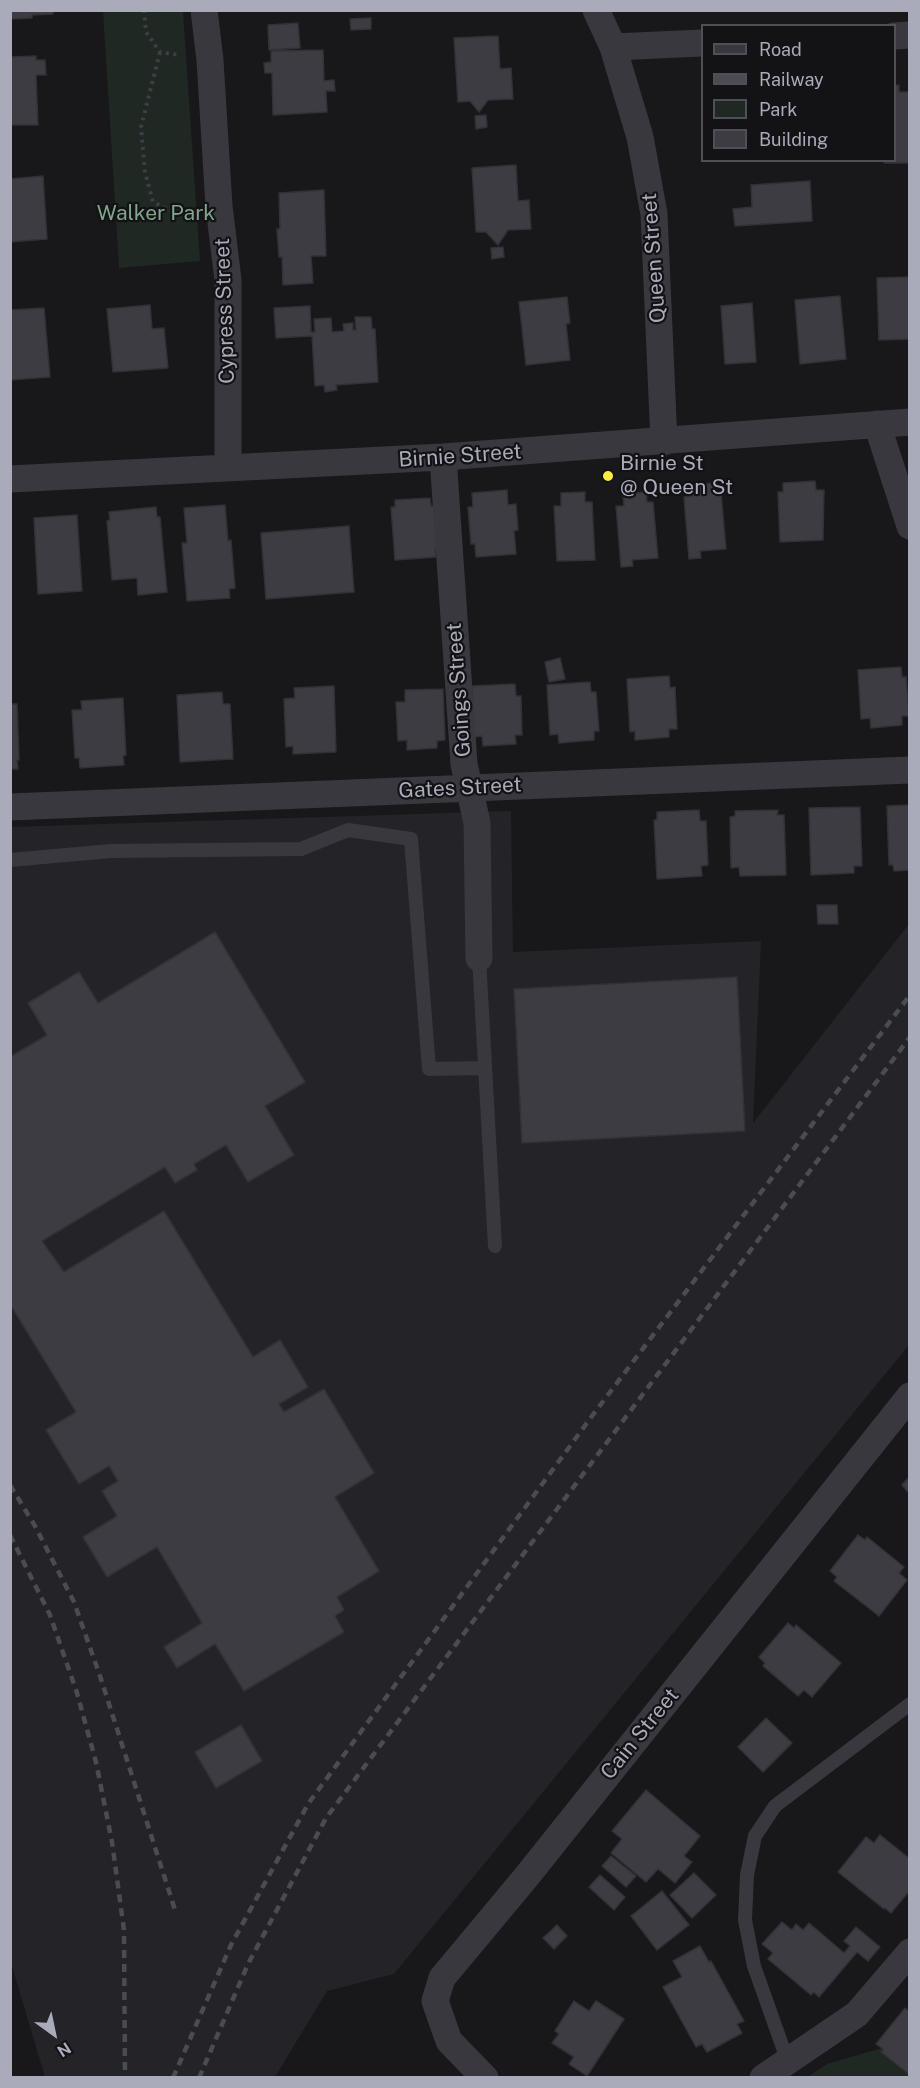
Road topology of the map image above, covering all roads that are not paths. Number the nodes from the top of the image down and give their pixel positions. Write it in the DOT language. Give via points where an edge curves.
graph roads {
  1 [pos="204,10"];
  2 [pos="596,10"];
  3 [pos="701,43"];
  4 [pos="613,47"];
  5 [pos="909,422"];
  6 [pos="877,424"];
  7 [pos="664,442"];
  8 [pos="443,458"];
  9 [pos="228,468"];
  10 [pos="10,479"];
  11 [pos="909,526"];
  12 [pos="909,770"];
  13 [pos="470,787"];
  14 [pos="10,807"];
  15 [pos="10,860"];
  16 [pos="480,958"];
  17 [pos="485,1068"];
  18 [pos="495,1246"];
  19 [pos="909,1396"];
  20 [pos="909,1704"];
  21 [pos="909,1952"];
  22 [pos="788,2062"];
  23 [pos="485,2078"];
  24 [pos="763,2078"];
  1 -- 9 [label="street, Cypress Street" via="228,280"];
  2 -- 4 [label="street, Queen Street"];
  3 -- 4 [label="street"];
  4 -- 7 [label="street, Queen Street" via="640,137 654,214"];
  5 -- 6 [label="street, Birnie Street"];
  6 -- 7 [label="street, Birnie Street"];
  6 -- 11 [label="street"];
  7 -- 8 [label="street, Birnie Street"];
  8 -- 9 [label="street, Birnie Street"];
  8 -- 13 [label="street, Goings Street" via="464,764"];
  9 -- 10 [label="street, Birnie Street"];
  12 -- 13 [label="street, Gates Street"];
  13 -- 14 [label="street, Gates Street"];
  13 -- 16 [label="street, Goings Street" via="477,823"];
  15 -- 17 [label="lane" via="111,851 301,849 348,830 411,839 429,1069"];
  16 -- 17 [label="lane"];
  17 -- 18 [label="lane"];
  19 -- 23 [label="street, Cain Street" via="442,1978 435,2001 449,2042"];
  20 -- 22 [label="lane" via="775,1806 755,1836 747,1875 746,1920 754,1966"];
  21 -- 22 [label="street" via="857,2014"];
  22 -- 24 [label="street"];
}
